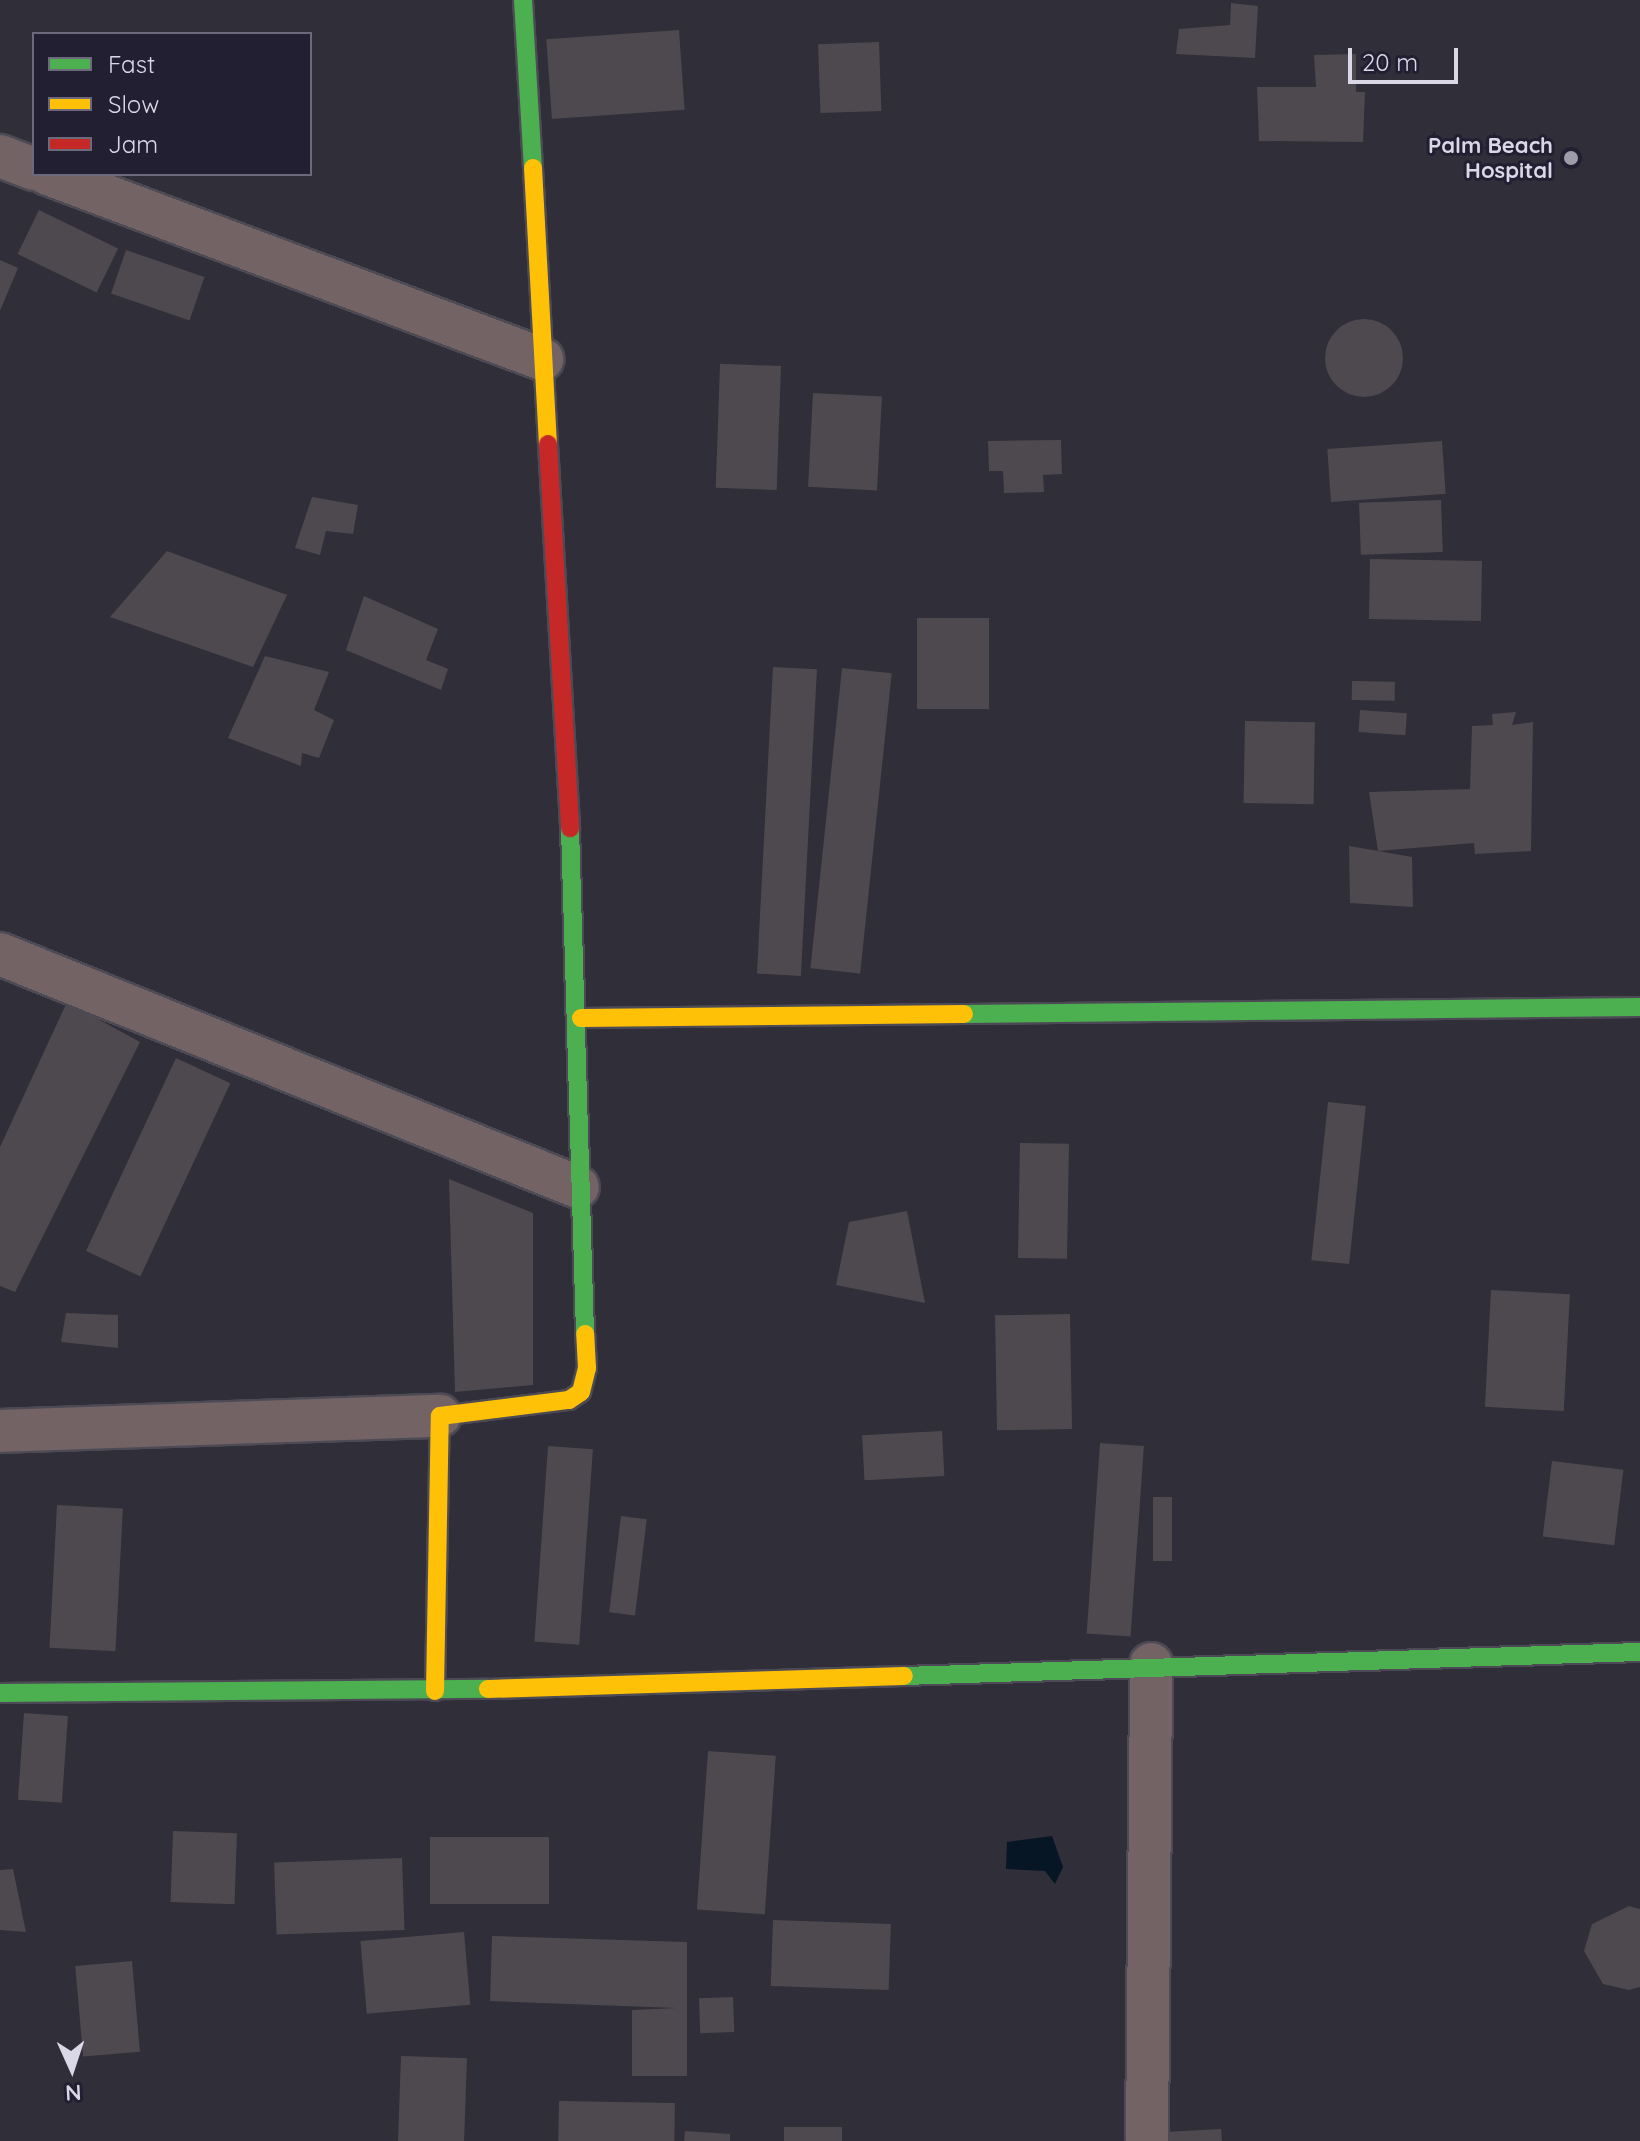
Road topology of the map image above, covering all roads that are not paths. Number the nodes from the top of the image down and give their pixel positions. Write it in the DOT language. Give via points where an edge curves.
graph roads {
  1 [pos="523,0"];
  2 [pos="0,156"];
  3 [pos="32,168"];
  4 [pos="53,176"];
  5 [pos="542,359"];
  6 [pos="0,954"];
  7 [pos="1640,1007"];
  8 [pos="581,1018"];
  9 [pos="578,1187"];
  10 [pos="440,1416"];
  11 [pos="0,1431"];
  12 [pos="1640,1652"];
  13 [pos="1151,1664"];
  14 [pos="435,1691"];
  15 [pos="0,1693"];
  16 [pos="1147,2141"];
  1 -- 5 [label="street"];
  2 -- 3 [label="street"];
  4 -- 5 [label="street"];
  5 -- 8 [label="street"];
  6 -- 9 [label="street"];
  7 -- 8 [label="street"];
  8 -- 9 [label="street"];
  9 -- 10 [label="street" via="587,1368 581,1392 569,1400"];
  10 -- 11 [label="street"];
  10 -- 14 [label="street"];
  12 -- 13 [label="street"];
  13 -- 14 [label="street"];
  13 -- 16 [label="street"];
  14 -- 15 [label="street"];
}
